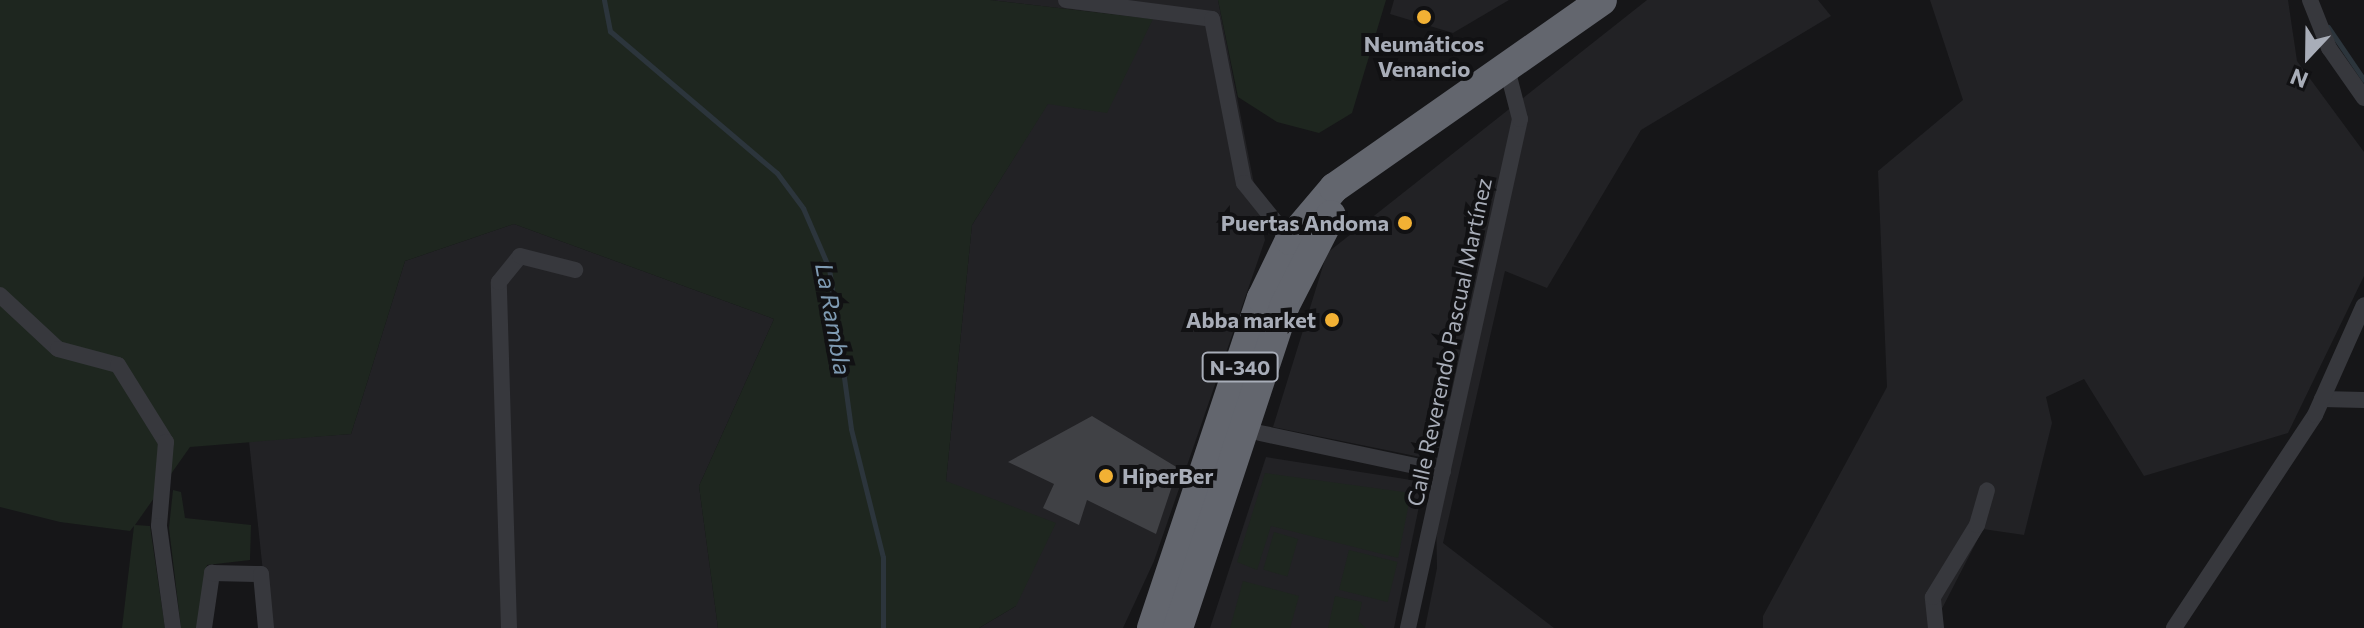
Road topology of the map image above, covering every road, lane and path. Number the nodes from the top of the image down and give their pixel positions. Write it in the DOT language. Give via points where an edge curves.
graph roads {
  1 [pos="1066,0"];
  2 [pos="1602,0"];
  3 [pos="2310,0"];
  4 [pos="1506,65"];
  5 [pos="2364,98"];
  6 [pos="1392,149"];
  7 [pos="1290,240"];
  8 [pos="575,270"];
  9 [pos="0,295"];
  10 [pos="2364,305"];
  11 [pos="2322,399"];
  12 [pos="2364,400"];
  13 [pos="1254,401"];
  14 [pos="1260,433"];
  15 [pos="1235,460"];
  16 [pos="1443,472"];
  17 [pos="1987,490"];
  18 [pos="173,628"];
  19 [pos="204,628"];
  20 [pos="266,628"];
  21 [pos="509,628"];
  22 [pos="1152,628"];
  23 [pos="1178,628"];
  24 [pos="1408,628"];
  25 [pos="1936,628"];
  26 [pos="2174,628"];
  1 -- 7 [label="street" via="1212,19 1244,183"];
  2 -- 4 [label="highway, N-340"];
  3 -- 5 [label="street" via="2329,48"];
  4 -- 6 [label="highway, N-340"];
  4 -- 16 [label="street, Calle Reverendo Pascual Martínez" via="1520,119"];
  6 -- 7 [label="highway, N-340" via="1334,188"];
  6 -- 13 [label="highway, N-340" via="1345,194 1309,251"];
  7 -- 22 [label="highway, N-340" via="1262,298"];
  8 -- 21 [label="street" via="520,256 499,282"];
  9 -- 18 [label="street" via="58,349 118,365 166,442 159,526"];
  10 -- 11 [label="street"];
  11 -- 12 [label="street"];
  11 -- 26 [label="street"];
  13 -- 14 [label="street"];
  13 -- 15 [label="highway, N-340"];
  14 -- 15 [label="street"];
  14 -- 16 [label="street"];
  15 -- 23 [label="highway, N-340"];
  16 -- 24 [label="street, Calle Reverendo Pascual Martínez"];
  17 -- 25 [label="street" via="1977,525 1933,597"];
  19 -- 20 [label="street" via="212,573 261,574"];
}
